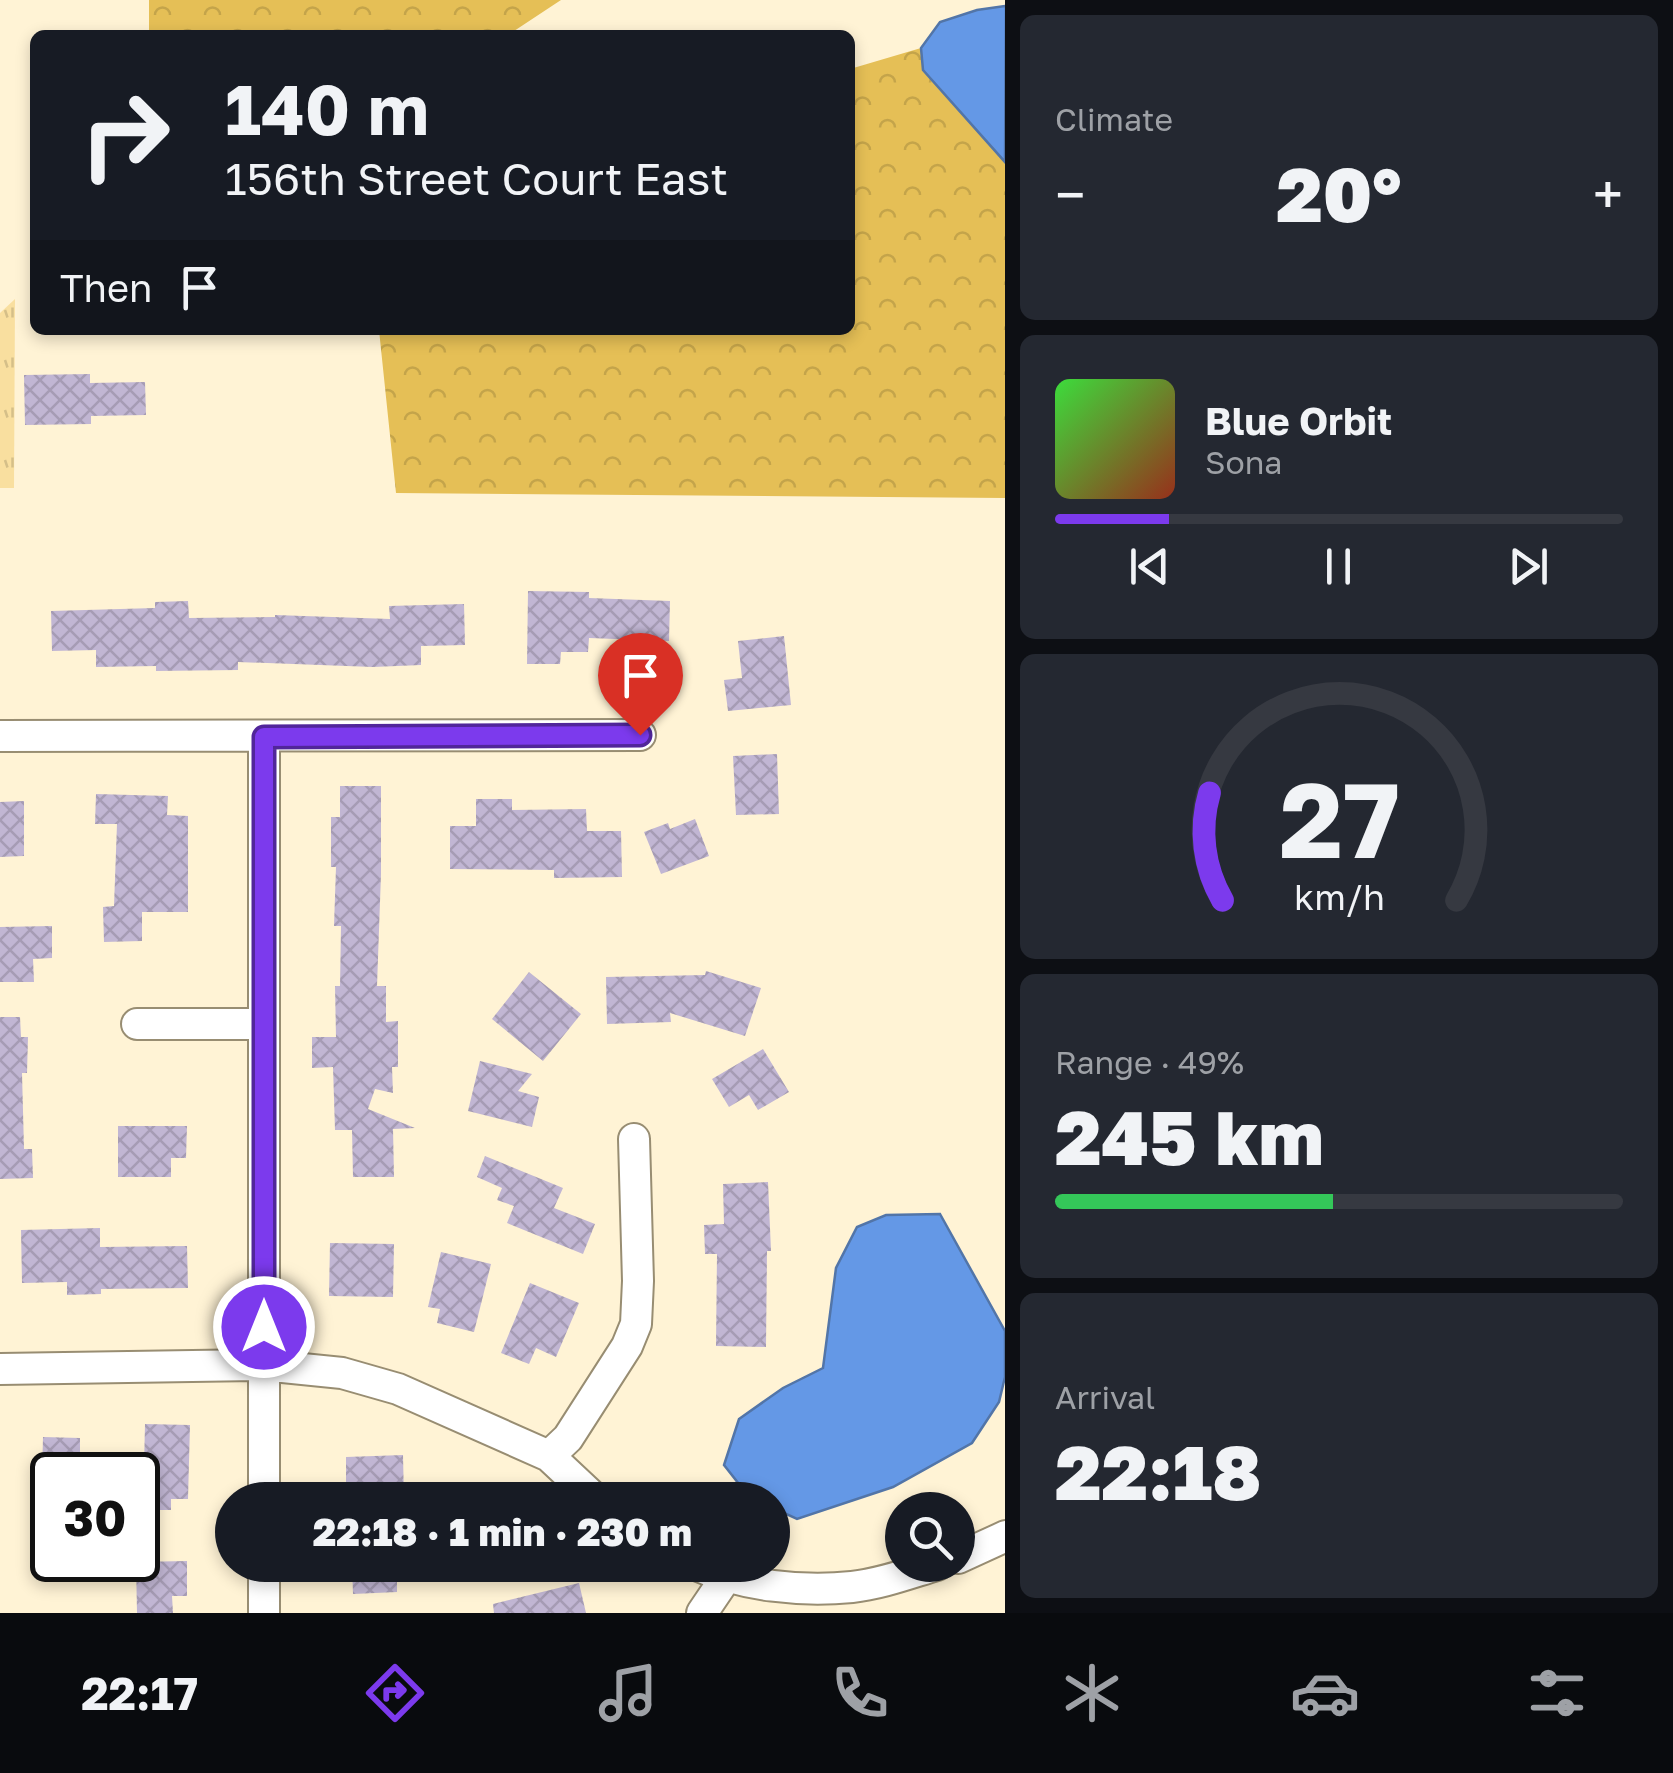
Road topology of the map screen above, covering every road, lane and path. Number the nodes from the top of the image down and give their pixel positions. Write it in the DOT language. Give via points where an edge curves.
graph roads {
  1 [pos="640,735"];
  2 [pos="0,736"];
  3 [pos="264,737"];
  4 [pos="137,1024"];
  5 [pos="264,1024"];
  6 [pos="634,1140"];
  7 [pos="264,1365"];
  8 [pos="0,1368"];
  9 [pos="549,1456"];
  10 [pos="264,1482"];
  11 [pos="577,1482"];
  12 [pos="1005,1536"];
  13 [pos="975,1550"];
  14 [pos="885,1579"];
  15 [pos="264,1582"];
  16 [pos="723,1582"];
  17 [pos="758,1582"];
  18 [pos="264,1613"];
  19 [pos="702,1613"];
  1 -- 3 [label="street"];
  2 -- 3 [label="street"];
  3 -- 5 [label="street"];
  4 -- 5 [label="street"];
  5 -- 7 [label="street"];
  6 -- 9 [label="street" via="636,1324 568,1438"];
  7 -- 8 [label="street"];
  7 -- 9 [label="street" via="342,1373 398,1388"];
  7 -- 10 [label="street"];
  9 -- 11 [label="street"];
  12 -- 13 [label="street"];
  14 -- 17 [label="street" via="854,1587"];
  15 -- 18 [label="street"];
  16 -- 19 [label="street"];
}
